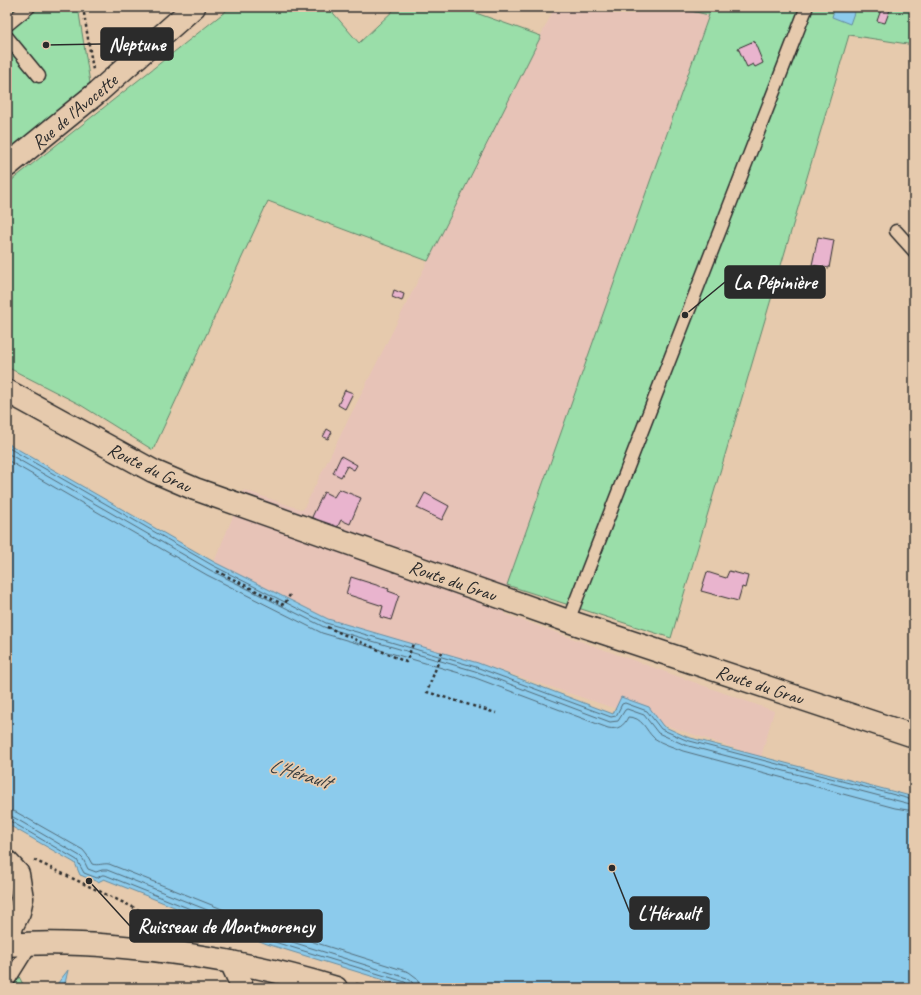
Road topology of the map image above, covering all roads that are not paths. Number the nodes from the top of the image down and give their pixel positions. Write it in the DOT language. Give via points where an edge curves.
graph roads {
  1 [pos="29,7"];
  2 [pos="194,7"];
  3 [pos="806,9"];
  4 [pos="7,25"];
  5 [pos="7,37"];
  6 [pos="39,76"];
  7 [pos="7,166"];
  8 [pos="896,231"];
  9 [pos="914,251"];
  10 [pos="7,391"];
  11 [pos="568,621"];
  12 [pos="914,736"];
  13 [pos="7,862"];
  14 [pos="32,943"];
  15 [pos="7,945"];
  16 [pos="232,962"];
  17 [pos="7,983"];
  18 [pos="241,988"];
  19 [pos="336,988"];
  1 -- 4 [label="lane"];
  2 -- 7 [label="street, Rue de l'Avocette" via="98,92"];
  3 -- 11 [label="lane"];
  5 -- 6 [label="lane"];
  8 -- 9 [label="lane"];
  10 -- 11 [label="street, Route du Grau" via="153,472"];
  11 -- 12 [label="street, Route du Grau"];
  13 -- 15 [label="street" via="18,874 22,898"];
  14 -- 15 [label="street"];
  14 -- 16 [label="street" via="76,943 155,949"];
  14 -- 17 [label="lane"];
  16 -- 18 [label="street"];
  16 -- 19 [label="street"];
}
